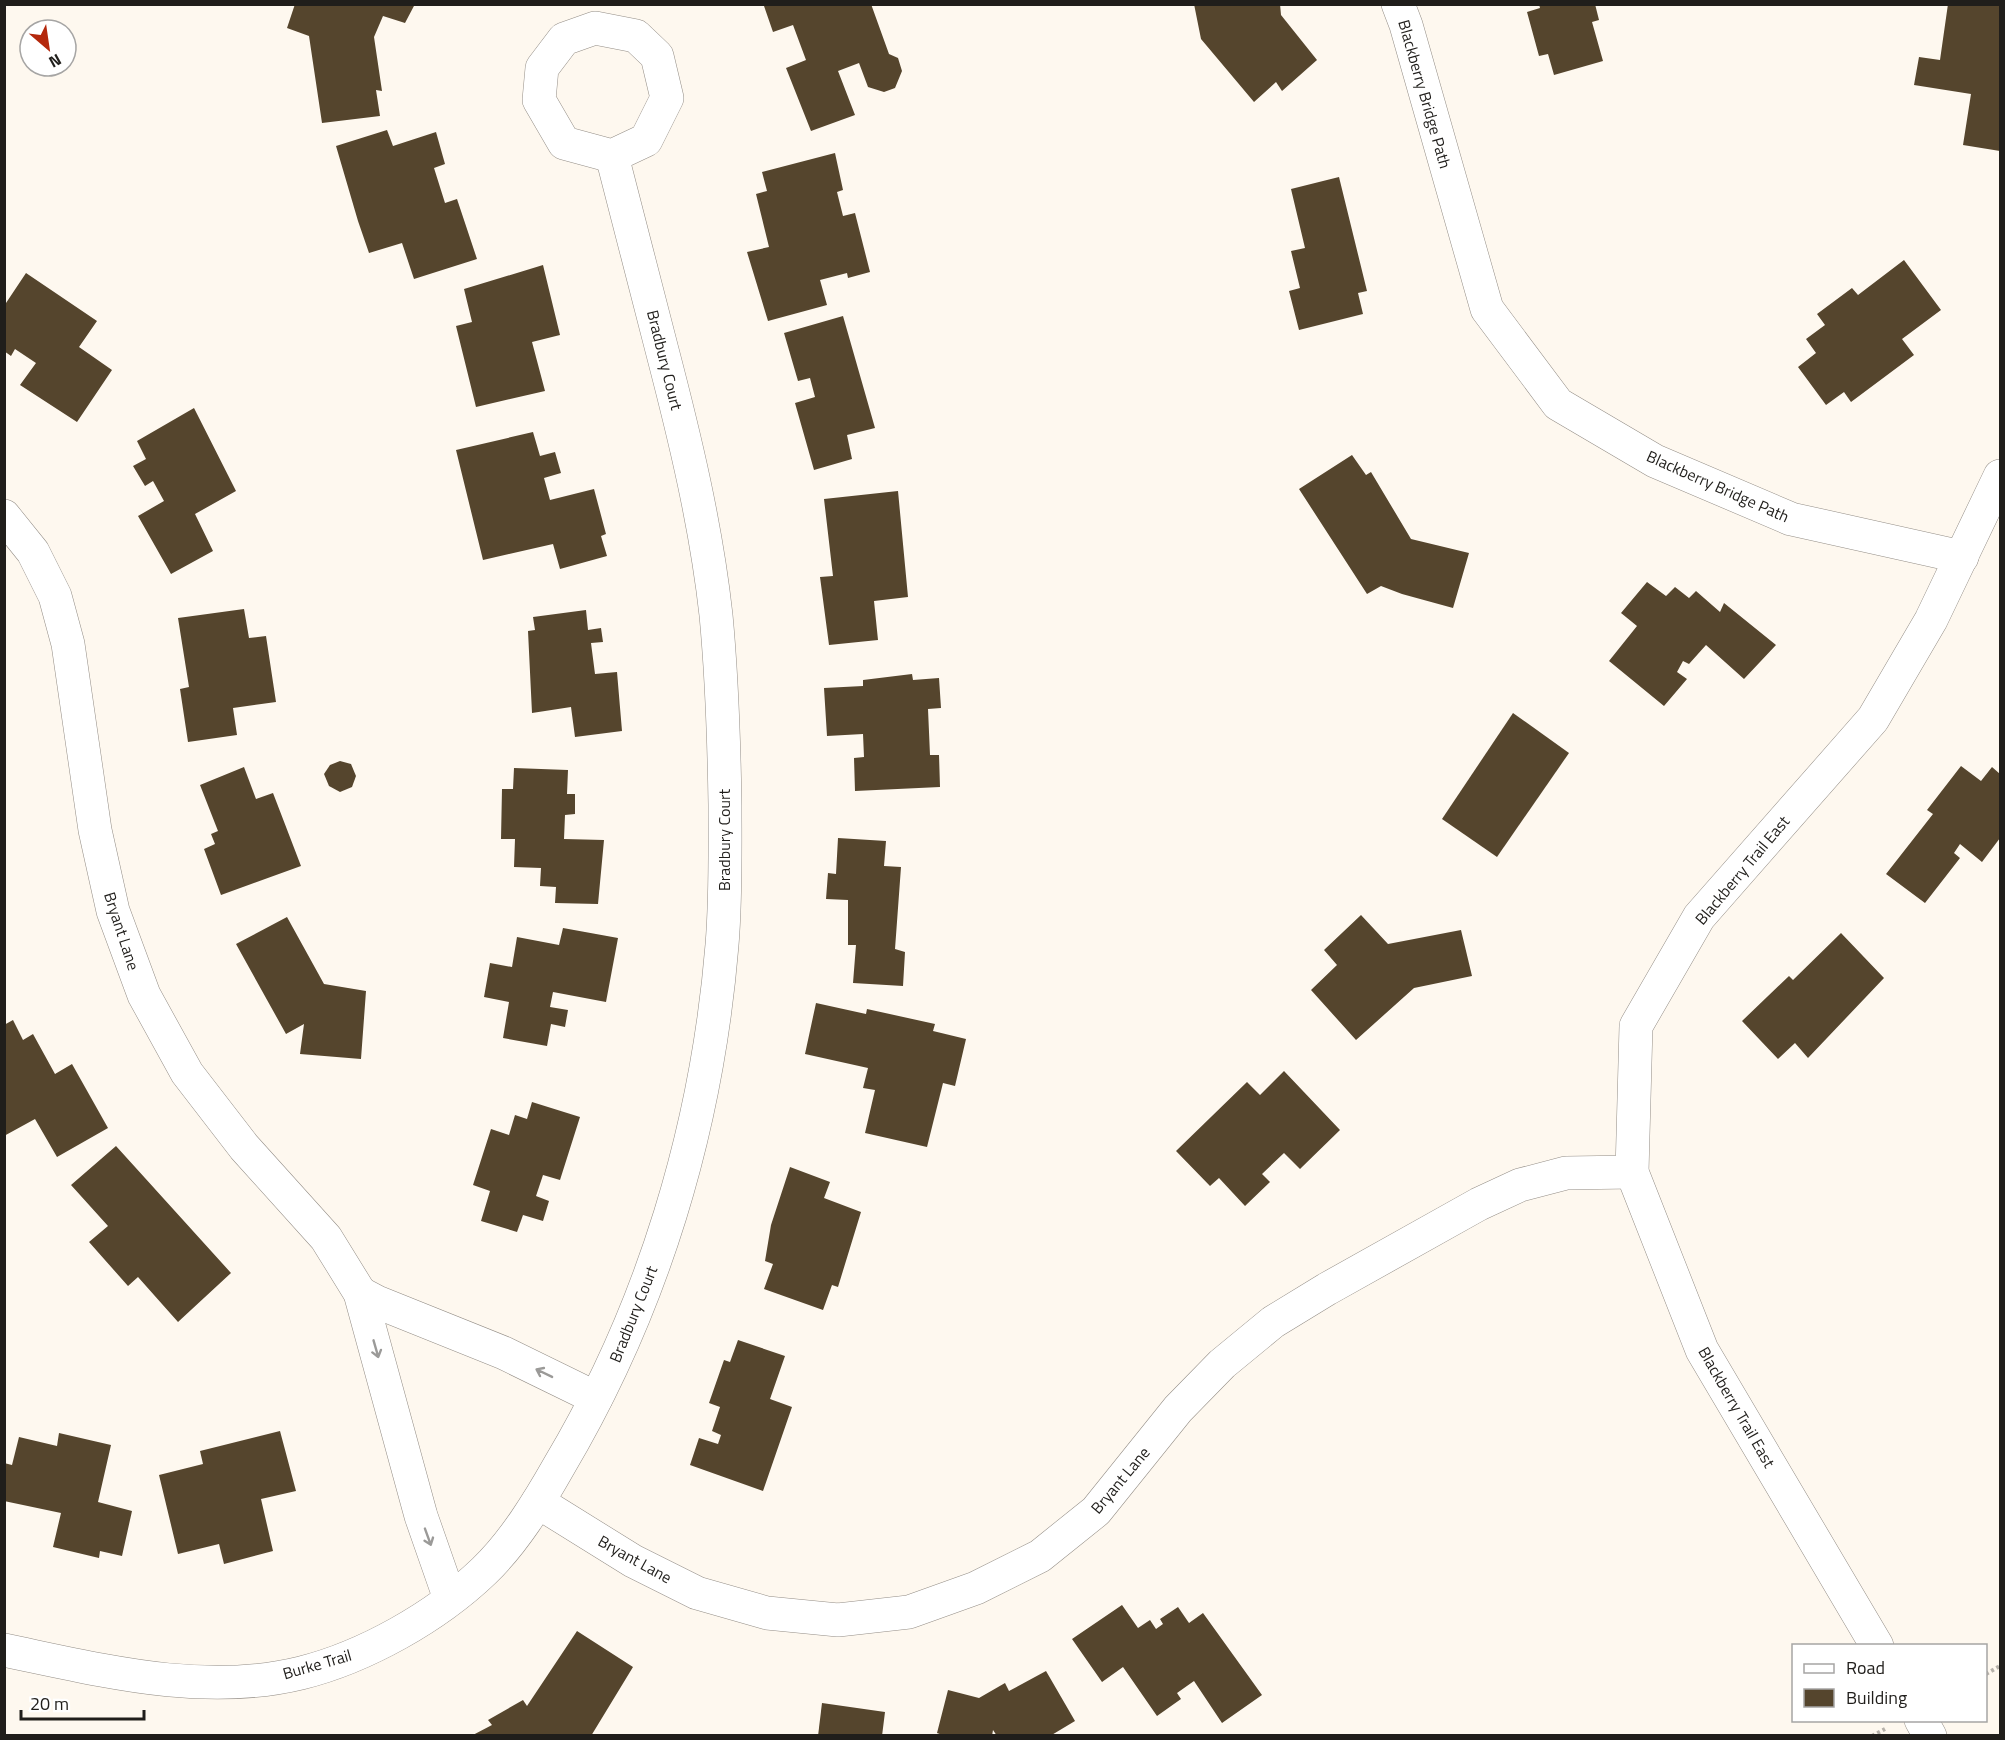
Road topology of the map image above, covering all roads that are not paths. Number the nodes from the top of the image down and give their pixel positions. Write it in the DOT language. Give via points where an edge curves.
graph roads {
  1 [pos="1398,4"];
  2 [pos="612,156"];
  3 [pos="2001,476"];
  4 [pos="4,516"];
  5 [pos="1962,557"];
  6 [pos="1632,1172"];
  7 [pos="360,1293"];
  8 [pos="596,1398"];
  9 [pos="538,1502"];
  10 [pos="450,1599"];
  11 [pos="1876,1644"];
  12 [pos="4,1650"];
  13 [pos="1922,1722"];
  14 [pos="1930,1736"];
  1 -- 5 [label="street, Blackberry Bridge Path" via="1487,309 1557,404 1655,461 1791,519"];
  2 -- 8 [label="street, Bradbury Court" via="689,454 706,539 722,691 725,855 722,944 698,1112 651,1274"];
  3 -- 5 [label="street, Blackberry Trail East"];
  4 -- 7 [label="street, Bryant Lane" via="33,552 55,596 68,644 95,830 113,911 144,995 187,1073 244,1147 326,1238"];
  5 -- 6 [label="street, Blackberry Trail East" via="1931,620 1873,719 1699,918 1636,1026"];
  6 -- 9 [label="street, Bryant Lane" via="1566,1173 1520,1185 1469,1209 1300,1305 1222,1364 1178,1409 1096,1511 1040,1556 976,1588 909,1612 838,1620 747,1608 697,1593 633,1561"];
  6 -- 11 [label="street, Blackberry Trail East" via="1702,1350"];
  8 -- 7 [label="street, one-way" via="504,1353"];
  7 -- 10 [label="street, Bryant Lane, one-way" via="421,1516"];
  8 -- 9 [label="street, Bradbury Court"];
  9 -- 10 [label="street, Burke Trail" via="485,1570"];
  10 -- 12 [label="street, Burke Trail" via="396,1633 340,1660 299,1673 256,1679 188,1683"];
  13 -- 14 [label="street"];
}
